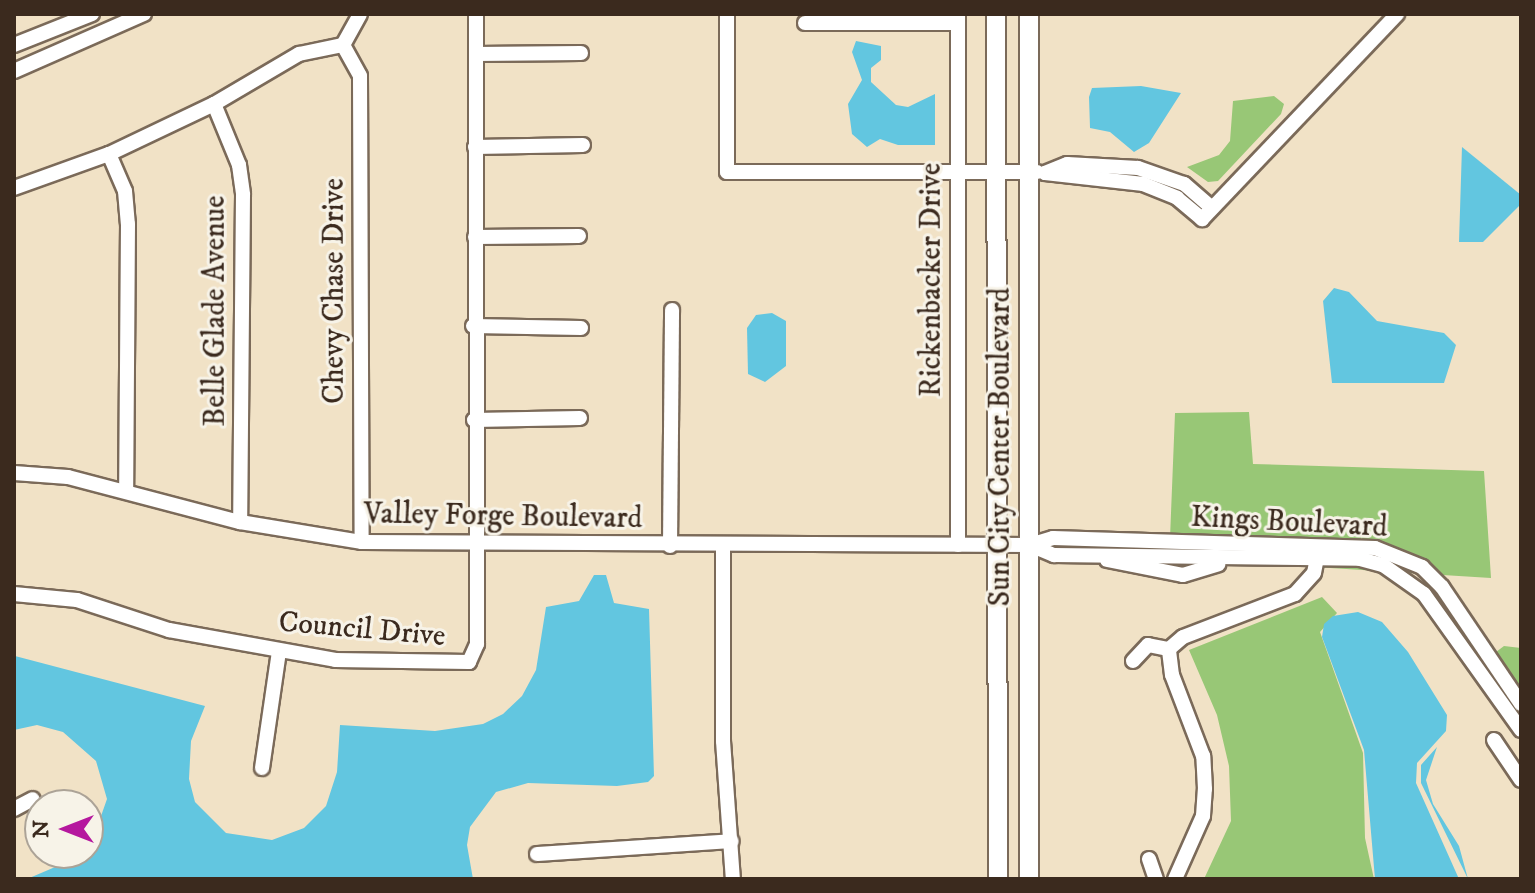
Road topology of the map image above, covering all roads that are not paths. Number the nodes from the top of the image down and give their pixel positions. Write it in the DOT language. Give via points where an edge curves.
graph roads {
  1 [pos="92,14"];
  2 [pos="144,14"];
  3 [pos="360,14"];
  4 [pos="476,14"];
  5 [pos="727,14"];
  6 [pos="996,14"];
  7 [pos="1032,14"];
  8 [pos="1397,14"];
  9 [pos="958,18"];
  10 [pos="77,21"];
  11 [pos="805,23"];
  12 [pos="87,42"];
  13 [pos="14,45"];
  14 [pos="343,45"];
  15 [pos="581,53"];
  16 [pos="476,54"];
  17 [pos="14,71"];
  18 [pos="214,104"];
  19 [pos="583,145"];
  20 [pos="475,147"];
  21 [pos="109,154"];
  22 [pos="957,170"];
  23 [pos="997,172"];
  24 [pos="1036,172"];
  25 [pos="14,188"];
  26 [pos="579,236"];
  27 [pos="475,237"];
  28 [pos="672,310"];
  29 [pos="473,326"];
  30 [pos="581,328"];
  31 [pos="580,418"];
  32 [pos="474,420"];
  33 [pos="14,473"];
  34 [pos="126,490"];
  35 [pos="240,522"];
  36 [pos="362,542"];
  37 [pos="476,545"];
  38 [pos="958,545"];
  39 [pos="998,545"];
  40 [pos="1030,545"];
  41 [pos="670,546"];
  42 [pos="723,546"];
  43 [pos="1318,552"];
  44 [pos="14,594"];
  45 [pos="1169,649"];
  46 [pos="279,651"];
  47 [pos="1133,661"];
  48 [pos="1521,704"];
  49 [pos="1521,730"];
  50 [pos="1494,740"];
  51 [pos="262,768"];
  52 [pos="1521,780"];
  53 [pos="732,841"];
  54 [pos="537,854"];
  55 [pos="1149,859"];
  56 [pos="733,879"];
  57 [pos="998,879"];
  58 [pos="1029,879"];
  59 [pos="1156,879"];
  60 [pos="1175,879"];
  1 -- 10 [label="street"];
  2 -- 12 [label="street"];
  3 -- 14 [label="street"];
  4 -- 16 [label="street, Council Drive"];
  5 -- 22 [label="street" via="727,172"];
  6 -- 23 [label="main road, Sun City Center Boulevard"];
  7 -- 24 [label="main road, Sun City Center Boulevard"];
  8 -- 24 [label="street" via="1207,213 1143,184"];
  9 -- 11 [label="street"];
  9 -- 22 [label="street, Rickenbacker Drive"];
  10 -- 12 [label="street"];
  10 -- 13 [label="street"];
  12 -- 17 [label="street"];
  14 -- 18 [label="street" via="299,54"];
  14 -- 36 [label="street, Chevy Chase Drive" via="360,76"];
  15 -- 16 [label="street"];
  16 -- 20 [label="street, Council Drive"];
  18 -- 21 [label="street"];
  18 -- 35 [label="street, Belle Glade Avenue" via="239,165 243,195"];
  19 -- 20 [label="street"];
  20 -- 27 [label="street, Council Drive"];
  21 -- 25 [label="street"];
  21 -- 34 [label="street" via="125,191 128,224"];
  22 -- 23 [label="street"];
  22 -- 38 [label="street, Rickenbacker Drive"];
  23 -- 24 [label="street"];
  23 -- 39 [label="main road, Sun City Center Boulevard"];
  24 -- 40 [label="main road, Sun City Center Boulevard"];
  26 -- 27 [label="street"];
  27 -- 29 [label="street, Council Drive"];
  28 -- 41 [label="street"];
  29 -- 30 [label="street"];
  29 -- 32 [label="street, Council Drive"];
  31 -- 32 [label="street"];
  32 -- 37 [label="street, Council Drive"];
  33 -- 34 [label="street, Valley Forge Boulevard"];
  34 -- 35 [label="street, Valley Forge Boulevard"];
  35 -- 36 [label="street, Valley Forge Boulevard"];
  36 -- 37 [label="street, Valley Forge Boulevard"];
  37 -- 41 [label="street, Valley Forge Boulevard"];
  37 -- 46 [label="street, Council Drive" via="477,644 469,662 335,660"];
  38 -- 39 [label="street, Valley Forge Boulevard"];
  38 -- 42 [label="street, Valley Forge Boulevard"];
  39 -- 40 [label="street, Kings Boulevard"];
  39 -- 57 [label="main road, Sun City Center Boulevard"];
  40 -- 43 [label="street, Kings Boulevard" via="1053,538"];
  40 -- 43 [label="street, Kings Boulevard" via="1054,555 1228,560"];
  40 -- 58 [label="main road, Sun City Center Boulevard"];
  41 -- 42 [label="street, Valley Forge Boulevard"];
  42 -- 53 [label="street" via="723,741"];
  43 -- 45 [label="street" via="1306,586 1295,594 1183,637"];
  43 -- 48 [label="street, Kings Boulevard" via="1375,548 1422,567 1457,607"];
  43 -- 49 [label="street, Kings Boulevard" via="1360,559 1404,576 1443,618"];
  44 -- 46 [label="street, Council Drive" via="77,600 169,630"];
  45 -- 47 [label="street" via="1148,645"];
  45 -- 60 [label="street" via="1172,675 1203,756 1205,789 1200,825"];
  46 -- 51 [label="street"];
  50 -- 52 [label="street"];
  53 -- 54 [label="street"];
  53 -- 56 [label="street"];
  55 -- 59 [label="street"];
}
